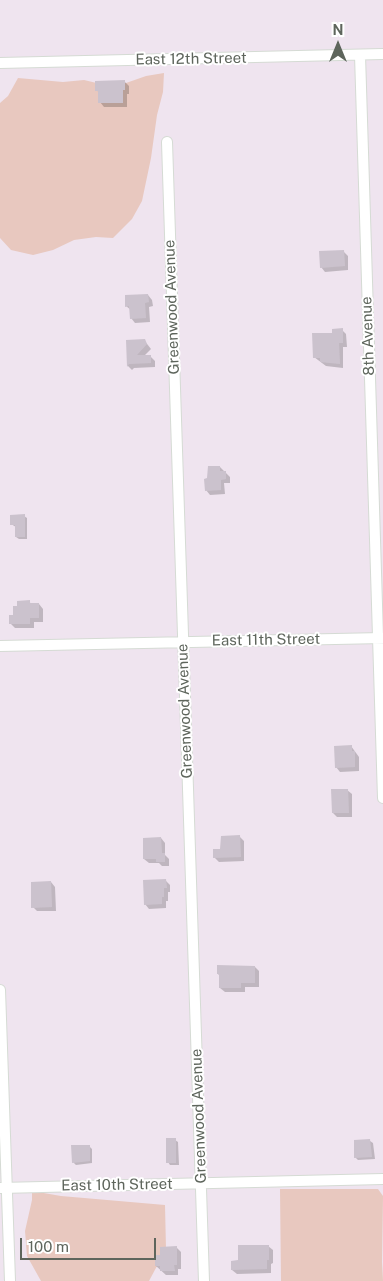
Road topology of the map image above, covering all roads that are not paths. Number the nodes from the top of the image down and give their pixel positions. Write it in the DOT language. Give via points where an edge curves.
graph roads {
  1 [pos="383,54"];
  2 [pos="360,55"];
  3 [pos="0,63"];
  4 [pos="167,142"];
  5 [pos="380,638"];
  6 [pos="183,642"];
  7 [pos="0,646"];
  8 [pos="383,798"];
  9 [pos="0,990"];
  10 [pos="383,1179"];
  11 [pos="201,1183"];
  12 [pos="4,1188"];
  13 [pos="10,1281"];
  14 [pos="204,1281"];
  1 -- 2 [label="street, East 12th Street"];
  2 -- 3 [label="street, East 12th Street"];
  2 -- 5 [label="street, 8th Avenue"];
  4 -- 6 [label="street, Greenwood Avenue"];
  5 -- 6 [label="street, East 11th Street"];
  5 -- 8 [label="street, 8th Avenue"];
  6 -- 7 [label="street, East 11th Street"];
  6 -- 11 [label="street, Greenwood Avenue"];
  9 -- 12 [label="street"];
  10 -- 11 [label="street, East 10th Street"];
  11 -- 12 [label="street, East 10th Street"];
  11 -- 14 [label="street, Greenwood Avenue"];
  12 -- 13 [label="street"];
}
